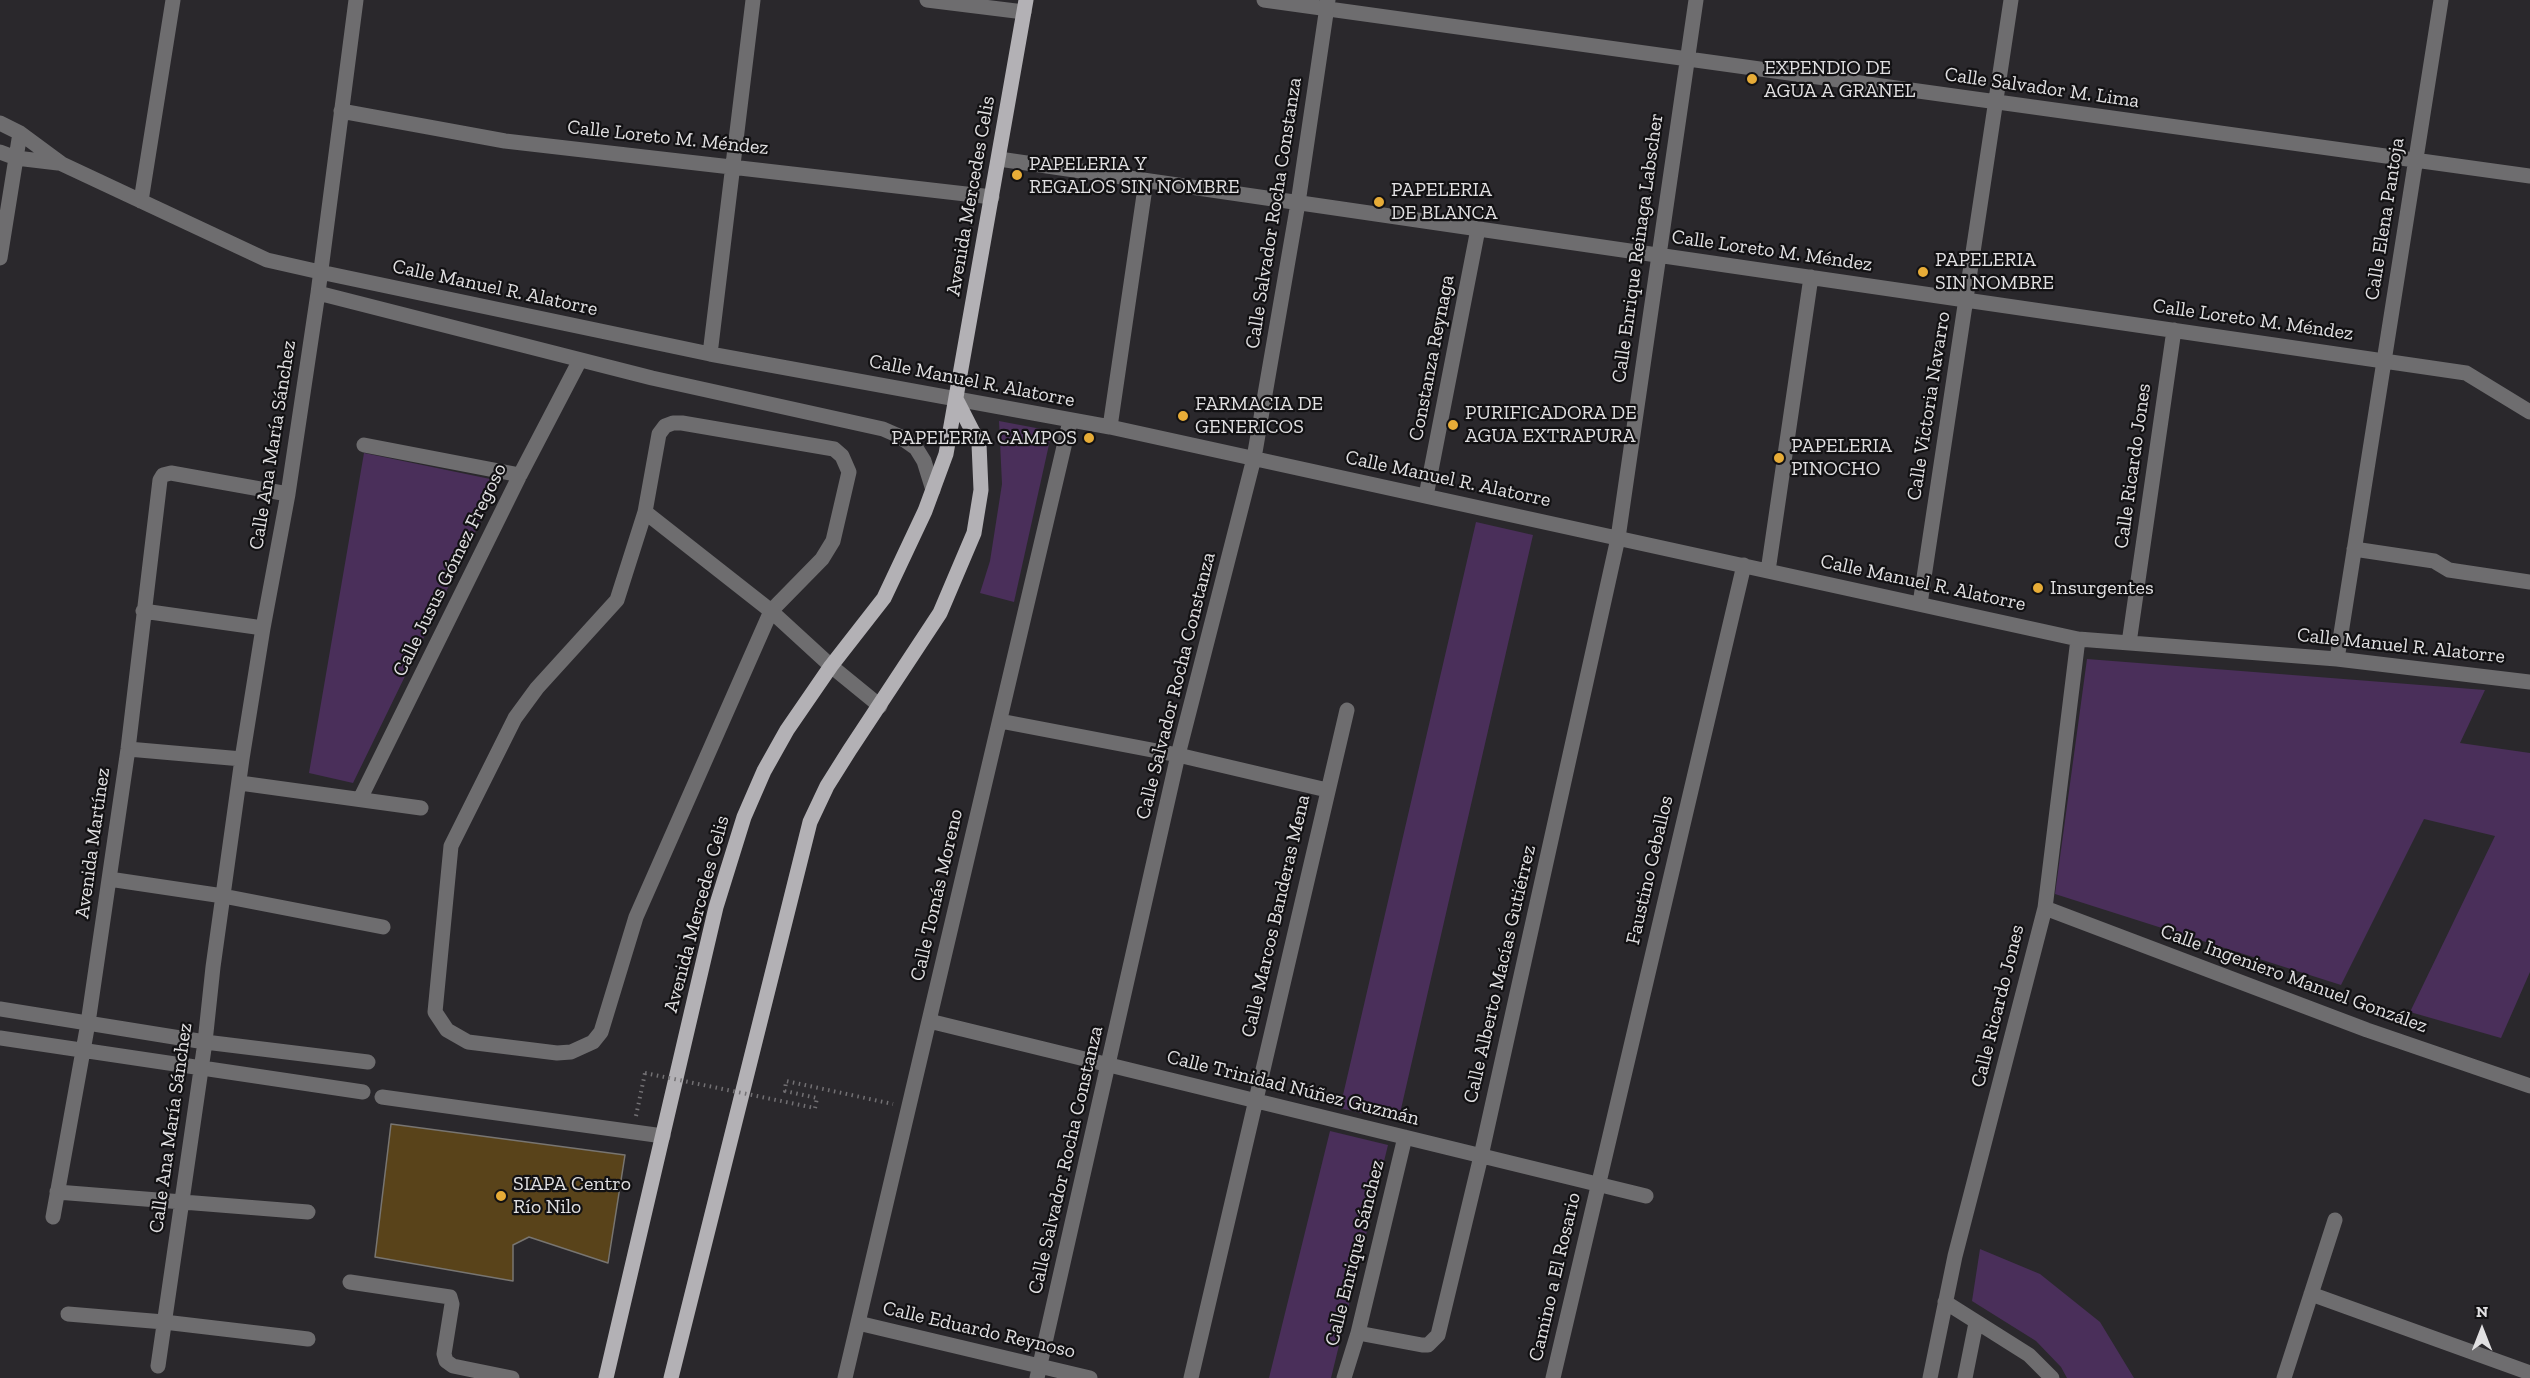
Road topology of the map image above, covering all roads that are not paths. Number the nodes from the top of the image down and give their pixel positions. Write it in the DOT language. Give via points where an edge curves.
graph roads {
  1 [pos="173,0"];
  2 [pos="356,0"];
  3 [pos="753,0"];
  4 [pos="927,0"];
  5 [pos="1264,0"];
  6 [pos="1696,0"];
  7 [pos="2011,0"];
  8 [pos="2441,0"];
  9 [pos="1328,4"];
  10 [pos="1025,6"];
  11 [pos="1687,59"];
  12 [pos="1995,103"];
  13 [pos="341,111"];
  14 [pos="0,123"];
  15 [pos="20,133"];
  16 [pos="0,152"];
  17 [pos="16,158"];
  18 [pos="999,159"];
  19 [pos="2416,162"];
  20 [pos="62,164"];
  21 [pos="733,165"];
  22 [pos="2530,176"];
  23 [pos="1146,181"];
  24 [pos="992,197"];
  25 [pos="141,201"];
  26 [pos="1298,203"];
  27 [pos="1478,229"];
  28 [pos="1658,255"];
  29 [pos="0,258"];
  30 [pos="320,272"];
  31 [pos="1812,277"];
  32 [pos="318,293"];
  33 [pos="1966,300"];
  34 [pos="2174,330"];
  35 [pos="710,354"];
  36 [pos="580,360"];
  37 [pos="2384,360"];
  38 [pos="956,399"];
  39 [pos="2530,412"];
  40 [pos="1070,421"];
  41 [pos="1110,426"];
  42 [pos="364,445"];
  43 [pos="1254,458"];
  44 [pos="520,475"];
  45 [pos="933,490"];
  46 [pos="288,494"];
  47 [pos="1426,496"];
  48 [pos="645,512"];
  49 [pos="1618,538"];
  50 [pos="2354,549"];
  51 [pos="1744,565"];
  52 [pos="1768,571"];
  53 [pos="2530,582"];
  54 [pos="1920,604"];
  55 [pos="143,611"];
  56 [pos="771,612"];
  57 [pos="263,628"];
  58 [pos="2078,639"];
  59 [pos="2129,643"];
  60 [pos="2337,659"];
  61 [pos="831,666"];
  62 [pos="2530,682"];
  63 [pos="880,706"];
  64 [pos="1347,710"];
  65 [pos="1000,721"];
  66 [pos="128,749"];
  67 [pos="1178,755"];
  68 [pos="242,759"];
  69 [pos="240,783"];
  70 [pos="1327,790"];
  71 [pos="360,799"];
  72 [pos="421,808"];
  73 [pos="109,879"];
  74 [pos="223,896"];
  75 [pos="2045,908"];
  76 [pos="383,927"];
  77 [pos="0,1009"];
  78 [pos="929,1021"];
  79 [pos="88,1023"];
  80 [pos="0,1038"];
  81 [pos="205,1042"];
  82 [pos="82,1051"];
  83 [pos="368,1062"];
  84 [pos="1109,1065"];
  85 [pos="200,1069"];
  86 [pos="2530,1086"];
  87 [pos="363,1092"];
  88 [pos="382,1097"];
  89 [pos="1255,1101"];
  90 [pos="663,1136"];
  91 [pos="1405,1137"];
  92 [pos="1481,1156"];
  93 [pos="1597,1184"];
  94 [pos="57,1192"];
  95 [pos="1647,1196"];
  96 [pos="181,1202"];
  97 [pos="308,1212"];
  98 [pos="53,1217"];
  99 [pos="2335,1220"];
  100 [pos="350,1282"];
  101 [pos="2311,1294"];
  102 [pos="1946,1302"];
  103 [pos="68,1314"];
  104 [pos="164,1322"];
  105 [pos="858,1323"];
  106 [pos="1976,1323"];
  107 [pos="1358,1333"];
  108 [pos="308,1339"];
  109 [pos="158,1366"];
  110 [pos="1039,1372"];
  111 [pos="2530,1373"];
  112 [pos="512,1378"];
  113 [pos="606,1378"];
  114 [pos="671,1378"];
  115 [pos="844,1378"];
  116 [pos="1090,1378"];
  117 [pos="1191,1378"];
  118 [pos="1344,1378"];
  119 [pos="1553,1378"];
  120 [pos="1930,1378"];
  121 [pos="1965,1378"];
  122 [pos="2052,1378"];
  123 [pos="2284,1378"];
  1 -- 25 [label="street"];
  2 -- 13 [label="street, Calle Ana María Sánchez"];
  3 -- 21 [label="street"];
  4 -- 10 [label="street"];
  5 -- 9 [label="street, Calle Salvador M. Lima"];
  6 -- 11 [label="street, Calle Enrique Reinaga Labscher"];
  7 -- 12 [label="street, Calle Victoria Navarro"];
  8 -- 19 [label="street, Calle Elena Pantoja"];
  9 -- 11 [label="street, Calle Salvador M. Lima"];
  9 -- 26 [label="street, Calle Salvador Rocha Constanza"];
  10 -- 18 [label="main road, Avenida Mercedes Celis"];
  11 -- 12 [label="street, Calle Salvador M. Lima"];
  11 -- 28 [label="street, Calle Enrique Reinaga Labscher"];
  12 -- 19 [label="street, Calle Salvador M. Lima"];
  12 -- 33 [label="street, Calle Victoria Navarro"];
  13 -- 21 [label="street, Calle Loreto M. Méndez" via="505,141"];
  13 -- 30 [label="street, Calle Ana María Sánchez"];
  14 -- 15 [label="street, Calle Manuel R. Alatorre"];
  15 -- 17 [label="street"];
  15 -- 20 [label="street, Calle Manuel R. Alatorre"];
  16 -- 17 [label="street, Calle Manuel R. Alatorre"];
  17 -- 20 [label="street, Calle Manuel R. Alatorre"];
  17 -- 29 [label="street"];
  18 -- 23 [label="street, Calle Loreto M. Méndez"];
  18 -- 24 [label="main road, Avenida Mercedes Celis"];
  19 -- 22 [label="street, Calle Salvador M. Lima"];
  19 -- 37 [label="street, Calle Elena Pantoja"];
  20 -- 25 [label="street, Calle Manuel R. Alatorre"];
  21 -- 24 [label="street, Calle Loreto M. Méndez"];
  21 -- 35 [label="street"];
  23 -- 26 [label="street, Calle Loreto M. Méndez"];
  23 -- 41 [label="street"];
  24 -- 38 [label="main road, Avenida Mercedes Celis"];
  25 -- 30 [label="street, Calle Manuel R. Alatorre" via="267,260"];
  26 -- 27 [label="street, Calle Loreto M. Méndez"];
  26 -- 43 [label="street, Calle Salvador Rocha Constanza"];
  27 -- 28 [label="street, Calle Loreto M. Méndez"];
  27 -- 47 [label="street, Constanza Reynaga"];
  28 -- 31 [label="street, Calle Loreto M. Méndez"];
  28 -- 49 [label="street, Calle Enrique Reinaga Labscher"];
  30 -- 32 [label="street, Calle Ana María Sánchez"];
  30 -- 35 [label="street, Calle Manuel R. Alatorre"];
  31 -- 33 [label="street, Calle Loreto M. Méndez"];
  31 -- 52 [label="street"];
  32 -- 36 [label="street"];
  32 -- 46 [label="street, Calle Ana María Sánchez"];
  33 -- 34 [label="street, Calle Loreto M. Méndez"];
  33 -- 54 [label="street, Calle Victoria Navarro"];
  34 -- 37 [label="street, Calle Loreto M. Méndez"];
  34 -- 59 [label="street, Calle Ricardo Jones"];
  35 -- 38 [label="street, Calle Manuel R. Alatorre"];
  36 -- 44 [label="street, Calle Jusus Gómez Fregoso"];
  36 -- 45 [label="street" via="883,429 916,448"];
  37 -- 39 [label="street, Calle Loreto M. Méndez" via="2466,374"];
  37 -- 50 [label="street, Calle Elena Pantoja"];
  38 -- 40 [label="street, Calle Manuel R. Alatorre"];
  38 -- 45 [label="main road, Avenida Mercedes Celis" via="946,454"];
  38 -- 63 [label="main road" via="979,444 981,490 974,533 940,613"];
  40 -- 41 [label="street, Calle Manuel R. Alatorre"];
  40 -- 65 [label="street, Calle Tomás Moreno"];
  41 -- 43 [label="street, Calle Manuel R. Alatorre"];
  42 -- 44 [label="street"];
  43 -- 47 [label="street, Calle Manuel R. Alatorre"];
  43 -- 67 [label="street, Calle Salvador Rocha Constanza"];
  44 -- 71 [label="street, Calle Jusus Gómez Fregoso"];
  45 -- 61 [label="main road, Avenida Mercedes Celis" via="884,597"];
  46 -- 55 [label="street, Avenida Martínez" via="171,473 163,475"];
  46 -- 57 [label="street, Calle Ana María Sánchez"];
  47 -- 49 [label="street, Calle Manuel R. Alatorre"];
  48 -- 56 [label="street"];
  48 -- 56 [label="street" via="659,434 673,423 834,449 849,472 833,541 822,559"];
  48 -- 56 [label="street" via="617,600 515,718 451,846 435,1012 447,1030 468,1042 557,1053 582,1048 601,1032 636,917"];
  49 -- 51 [label="street, Calle Manuel R. Alatorre"];
  49 -- 92 [label="street, Calle Alberto Macías Gutiérrez"];
  50 -- 53 [label="street" via="2434,561 2449,570"];
  50 -- 60 [label="street, Calle Elena Pantoja"];
  51 -- 52 [label="street, Calle Manuel R. Alatorre"];
  51 -- 93 [label="street, Faustino Ceballos"];
  52 -- 54 [label="street, Calle Manuel R. Alatorre"];
  54 -- 58 [label="street, Calle Manuel R. Alatorre"];
  55 -- 57 [label="street"];
  55 -- 66 [label="street, Avenida Martínez"];
  56 -- 61 [label="street"];
  57 -- 68 [label="street, Calle Ana María Sánchez"];
  58 -- 59 [label="street, Calle Manuel R. Alatorre"];
  58 -- 75 [label="street, Calle Ricardo Jones"];
  59 -- 60 [label="street, Calle Manuel R. Alatorre"];
  60 -- 62 [label="street, Calle Manuel R. Alatorre"];
  61 -- 63 [label="street"];
  61 -- 90 [label="main road, Avenida Mercedes Celis" via="787,730 744,817 716,907"];
  63 -- 114 [label="main road" via="827,786 810,822"];
  64 -- 70 [label="street, Calle Marcos Banderas Mena"];
  65 -- 67 [label="street"];
  65 -- 78 [label="street, Calle Tomás Moreno"];
  66 -- 68 [label="street"];
  66 -- 73 [label="street, Avenida Martínez"];
  67 -- 70 [label="street"];
  67 -- 84 [label="street, Calle Salvador Rocha Constanza"];
  68 -- 69 [label="street, Calle Ana María Sánchez"];
  69 -- 71 [label="street"];
  69 -- 74 [label="street, Calle Ana María Sánchez"];
  70 -- 89 [label="street, Calle Marcos Banderas Mena"];
  71 -- 72 [label="street"];
  73 -- 74 [label="street"];
  73 -- 79 [label="street, Avenida Martínez"];
  74 -- 76 [label="street"];
  74 -- 81 [label="street, Calle Ana María Sánchez"];
  75 -- 86 [label="street, Calle Ingeniero Manuel González"];
  75 -- 102 [label="street, Calle Ricardo Jones"];
  77 -- 79 [label="street"];
  78 -- 84 [label="street, Calle Trinidad Núñez Guzmán"];
  78 -- 105 [label="street, Calle Tomás Moreno"];
  79 -- 81 [label="street"];
  79 -- 82 [label="street, Avenida Martínez"];
  80 -- 82 [label="street"];
  81 -- 83 [label="street"];
  81 -- 85 [label="street, Calle Ana María Sánchez"];
  82 -- 85 [label="street"];
  82 -- 94 [label="street, Avenida Martínez"];
  84 -- 89 [label="street, Calle Trinidad Núñez Guzmán"];
  84 -- 110 [label="street, Calle Salvador Rocha Constanza"];
  85 -- 87 [label="street"];
  85 -- 96 [label="street, Calle Ana María Sánchez"];
  88 -- 90 [label="street"];
  89 -- 91 [label="street, Calle Trinidad Núñez Guzmán"];
  89 -- 117 [label="street, Calle Marcos Banderas Mena"];
  90 -- 113 [label="main road, Avenida Mercedes Celis"];
  91 -- 92 [label="street, Calle Trinidad Núñez Guzmán"];
  91 -- 107 [label="street, Calle Enrique Sánchez"];
  92 -- 93 [label="street, Calle Trinidad Núñez Guzmán"];
  92 -- 107 [label="street, Calle Alberto Macías Gutiérrez" via="1435,1339 1422,1345"];
  93 -- 95 [label="street, Calle Trinidad Núñez Guzmán"];
  93 -- 119 [label="street, Camino a El Rosario"];
  94 -- 96 [label="street"];
  94 -- 98 [label="street, Avenida Martínez"];
  96 -- 97 [label="street"];
  96 -- 104 [label="street, Calle Ana María Sánchez"];
  99 -- 101 [label="street"];
  100 -- 112 [label="street" via="450,1297 446,1361 453,1366"];
  101 -- 111 [label="street"];
  101 -- 123 [label="street"];
  102 -- 106 [label="street"];
  102 -- 120 [label="street, Calle Ricardo Jones"];
  103 -- 104 [label="street"];
  104 -- 108 [label="street"];
  104 -- 109 [label="street, Calle Ana María Sánchez"];
  105 -- 110 [label="street, Calle Eduardo Reynoso"];
  105 -- 115 [label="street, Calle Tomás Moreno"];
  106 -- 121 [label="street"];
  106 -- 122 [label="street" via="2029,1355"];
  107 -- 118 [label="street, Calle Enrique Sánchez"];
  110 -- 116 [label="street, Calle Eduardo Reynoso"];
}
